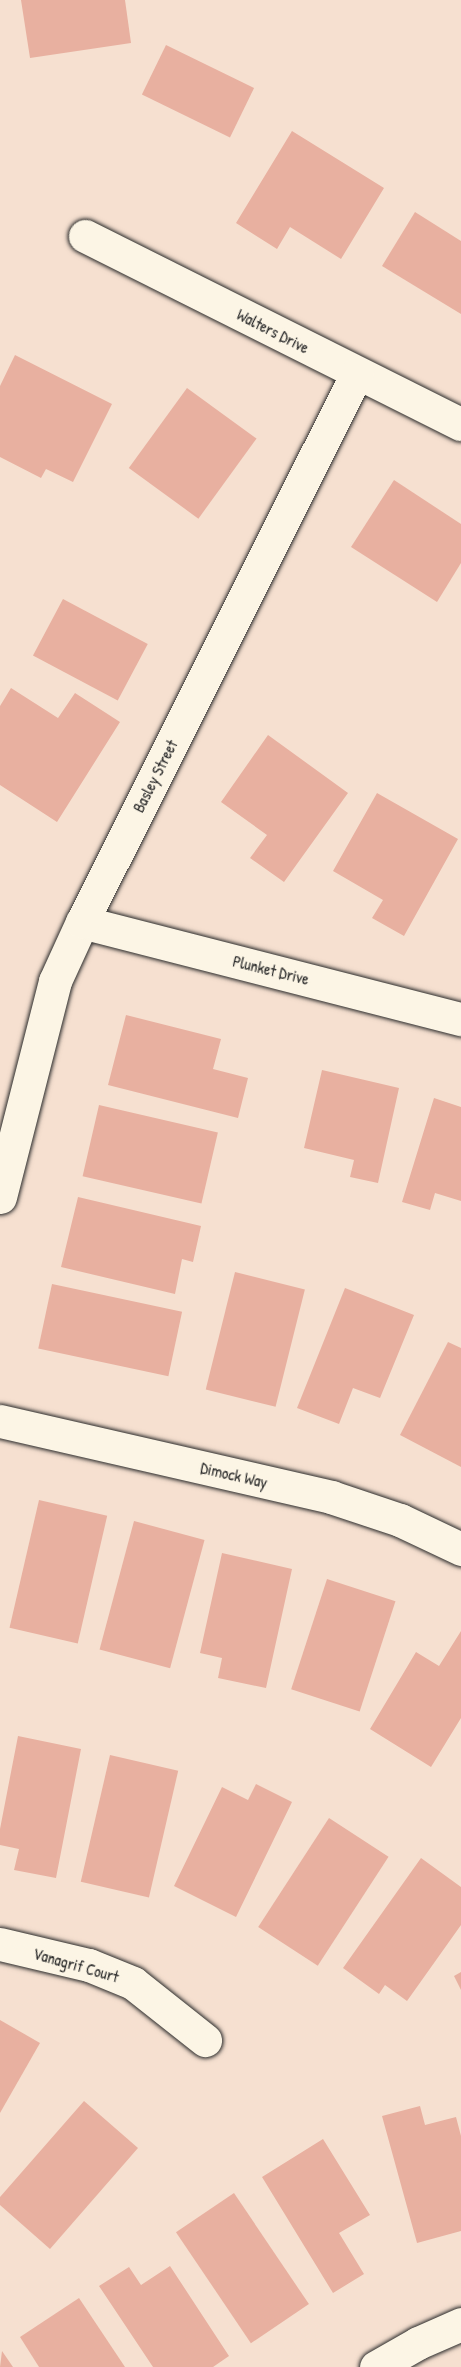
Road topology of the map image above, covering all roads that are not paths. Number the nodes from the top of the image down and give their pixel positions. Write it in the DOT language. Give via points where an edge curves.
graph roads {
  1 [pos="86,237"];
  2 [pos="357,373"];
  3 [pos="461,424"];
  4 [pos="82,922"];
  5 [pos="461,1019"];
  6 [pos="0,1197"];
  7 [pos="0,1421"];
  8 [pos="461,1549"];
  9 [pos="0,1944"];
  10 [pos="205,2040"];
  11 [pos="461,2324"];
  12 [pos="376,2367"];
  1 -- 2 [label="street, Walters Drive"];
  2 -- 3 [label="street, Walters Drive"];
  2 -- 4 [label="street, Basley Street"];
  4 -- 5 [label="street, Plunket Drive"];
  4 -- 6 [label="street, Basley Street" via="55,981"];
  7 -- 8 [label="street, Dimock Way" via="332,1497 400,1520"];
  9 -- 10 [label="street, Vanagrif Court" via="89,1965 133,1983"];
  11 -- 12 [label="street"];
}
